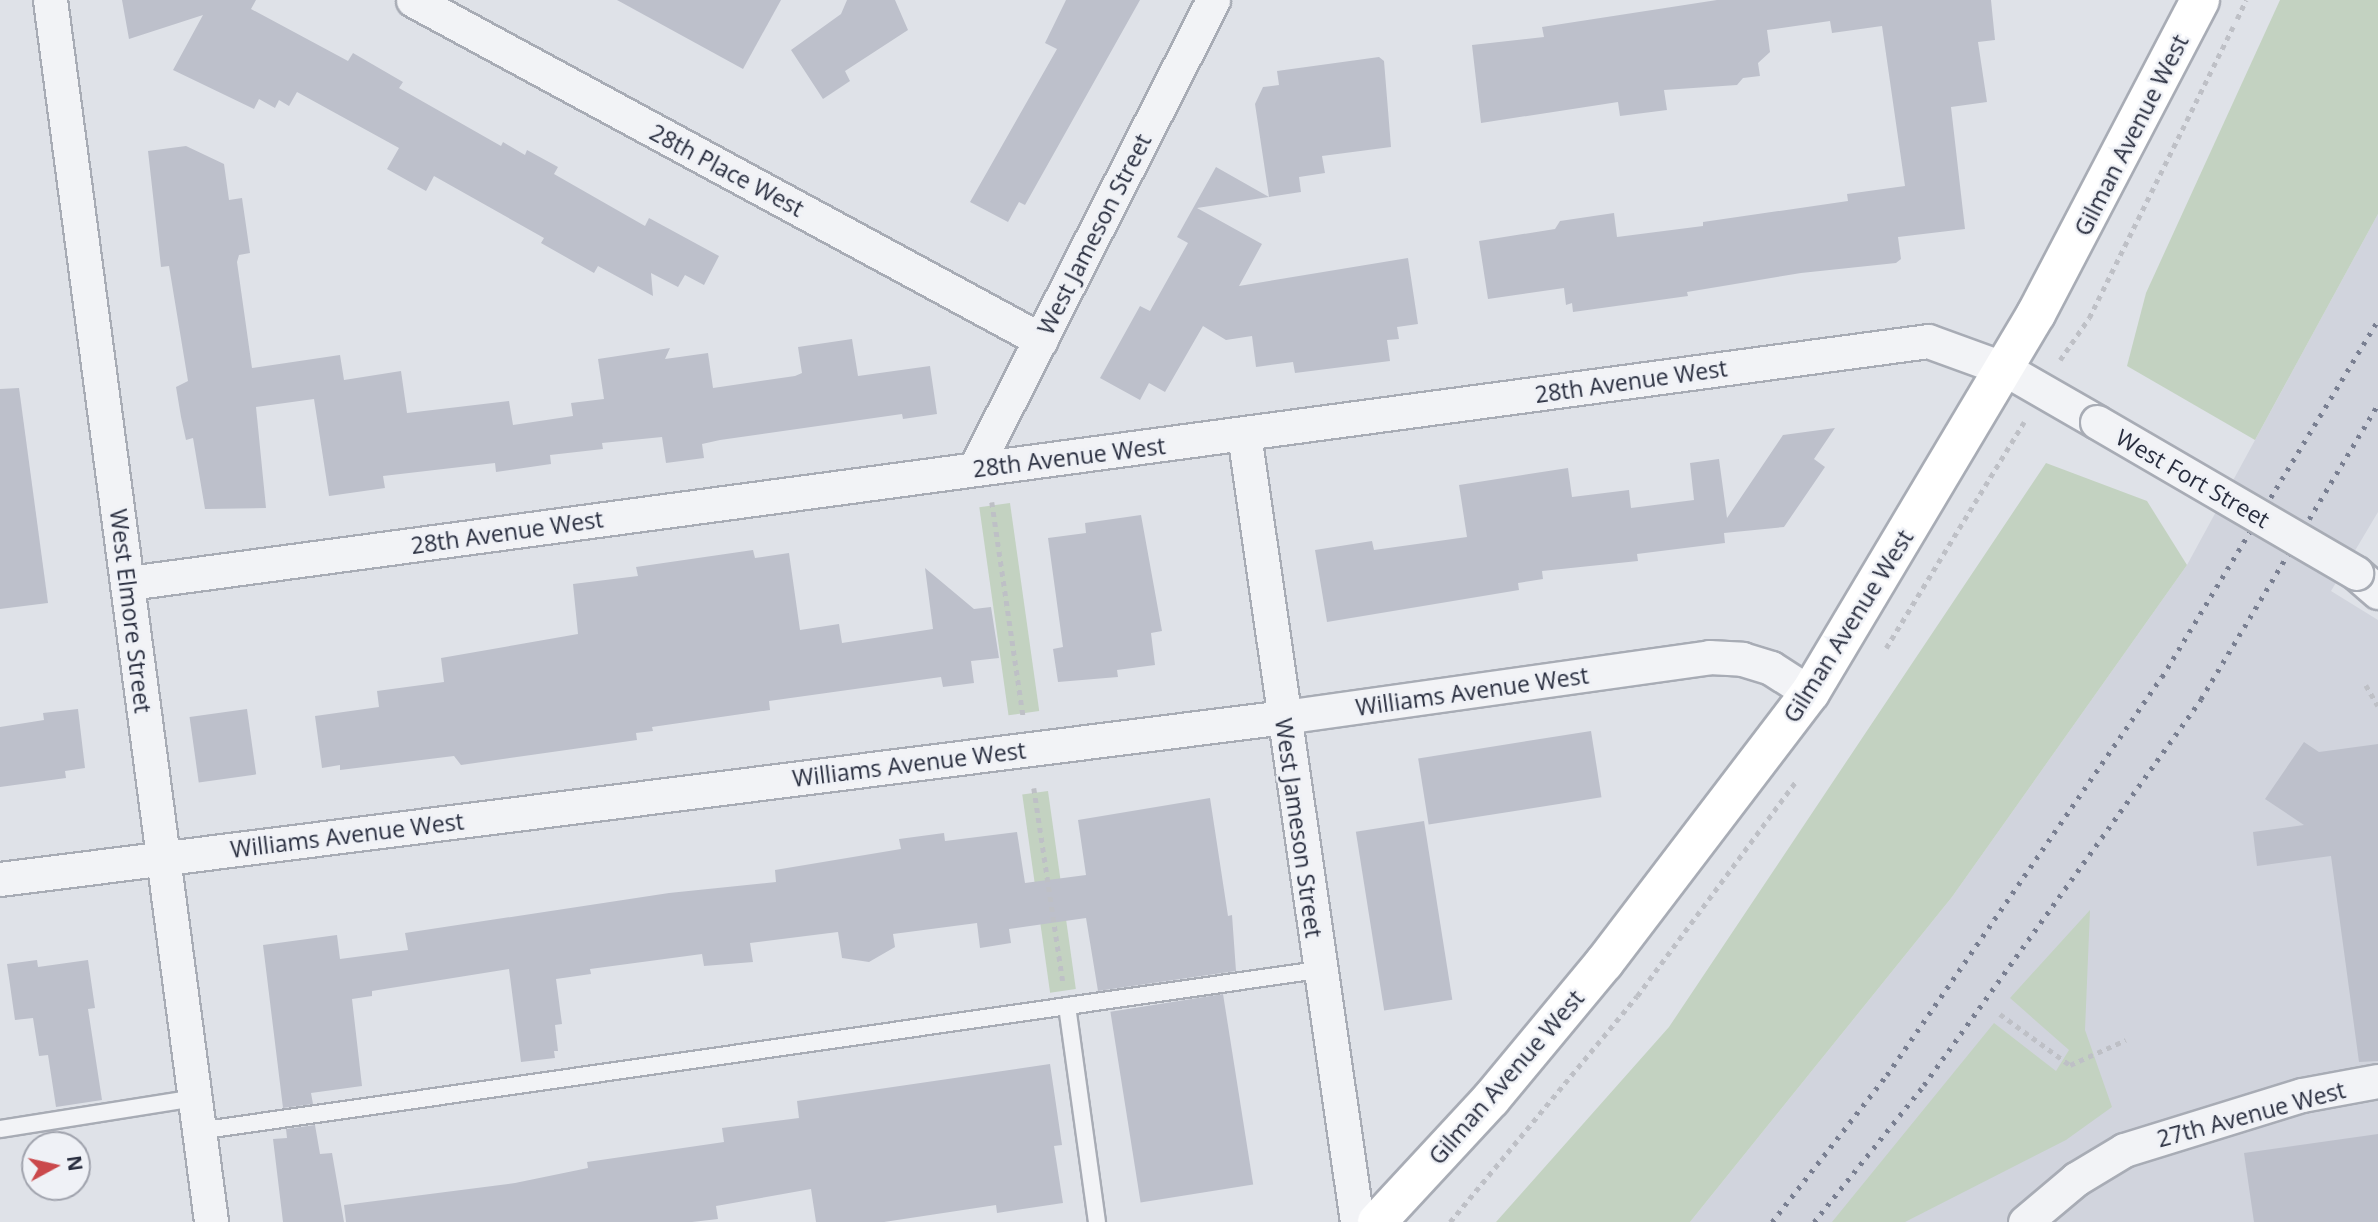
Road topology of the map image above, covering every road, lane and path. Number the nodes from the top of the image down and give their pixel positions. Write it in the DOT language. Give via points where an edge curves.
graph roads {
  1 [pos="50,0"];
  2 [pos="413,0"];
  3 [pos="1213,0"];
  4 [pos="2200,0"];
  5 [pos="1041,340"];
  6 [pos="2005,369"];
  7 [pos="1244,434"];
  8 [pos="975,468"];
  9 [pos="992,499"];
  10 [pos="2367,582"];
  11 [pos="129,583"];
  12 [pos="2366,685"];
  13 [pos="1810,693"];
  14 [pos="2378,706"];
  15 [pos="1023,716"];
  16 [pos="1284,717"];
  17 [pos="1034,788"];
  18 [pos="162,858"];
  19 [pos="0,879"];
  20 [pos="1318,970"];
  21 [pos="1067,1006"];
  22 [pos="2000,1014"];
  23 [pos="2126,1040"];
  24 [pos="2378,1081"];
  25 [pos="195,1098"];
  26 [pos="0,1129"];
  27 [pos="198,1131"];
  28 [pos="211,1222"];
  29 [pos="1097,1222"];
  30 [pos="1357,1222"];
  31 [pos="1377,1222"];
  32 [pos="2025,1222"];
  1 -- 11 [label="street, West Elmore Street"];
  2 -- 5 [label="street, 28th Place West"];
  3 -- 5 [label="street, West Jameson Street"];
  4 -- 6 [label="main road, Gilman Avenue West" via="2097,203"];
  5 -- 8 [label="street, West Jameson Street"];
  6 -- 7 [label="street, 28th Avenue West" via="1928,341"];
  6 -- 10 [label="street, West Fort Street, bridge"];
  6 -- 13 [label="main road, Gilman Avenue West"];
  7 -- 8 [label="street, 28th Avenue West"];
  7 -- 16 [label="street, West Jameson Street"];
  8 -- 11 [label="street, 28th Avenue West"];
  9 -- 15 [label="path"];
  11 -- 18 [label="street, West Elmore Street"];
  12 -- 14 [label="path"];
  13 -- 16 [label="street, Williams Avenue West" via="1772,668 1742,659 1709,657"];
  13 -- 31 [label="main road, Gilman Avenue West" via="1604,963 1491,1099"];
  16 -- 18 [label="street, Williams Avenue West"];
  16 -- 20 [label="street, West Jameson Street"];
  17 -- 21 [label="path"];
  18 -- 19 [label="street, Williams Avenue West"];
  18 -- 25 [label="street, West Elmore Street"];
  20 -- 21 [label="lane"];
  20 -- 30 [label="street, West Jameson Street"];
  21 -- 27 [label="lane"];
  21 -- 29 [label="lane"];
  22 -- 23 [label="path" via="2070,1065"];
  24 -- 32 [label="street, 27th Avenue West" via="2302,1095 2124,1150 2076,1179"];
  25 -- 26 [label="lane"];
  25 -- 27 [label="street, West Elmore Street"];
  27 -- 28 [label="street, West Elmore Street"];
}
